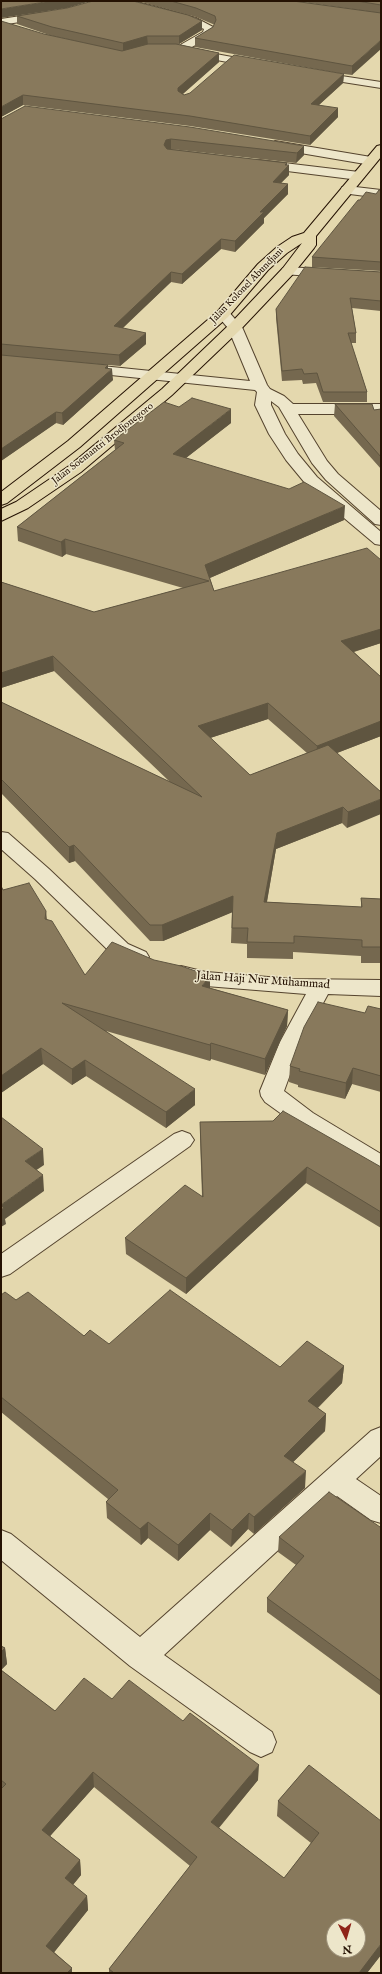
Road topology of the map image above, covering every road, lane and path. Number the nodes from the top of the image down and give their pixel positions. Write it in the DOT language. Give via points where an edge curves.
graph roads {
  1 [pos="117,1"];
  2 [pos="59,13"];
  3 [pos="1,23"];
  4 [pos="22,31"];
  5 [pos="231,59"];
  6 [pos="270,67"];
  7 [pos="220,69"];
  8 [pos="301,72"];
  9 [pos="381,85"];
  10 [pos="261,143"];
  11 [pos="381,148"];
  12 [pos="371,161"];
  13 [pos="249,163"];
  14 [pos="359,176"];
  15 [pos="347,190"];
  16 [pos="381,194"];
  17 [pos="309,236"];
  18 [pos="288,271"];
  19 [pos="381,277"];
  20 [pos="223,314"];
  21 [pos="235,328"];
  22 [pos="70,366"];
  23 [pos="153,374"];
  24 [pos="180,378"];
  25 [pos="262,389"];
  26 [pos="288,409"];
  27 [pos="381,409"];
  28 [pos="1,500"];
  29 [pos="1,516"];
  30 [pos="381,520"];
  31 [pos="381,540"];
  32 [pos="1,838"];
  33 [pos="321,986"];
  34 [pos="381,988"];
  35 [pos="182,1140"];
  36 [pos="381,1166"];
  37 [pos="1,1267"];
  38 [pos="381,1439"];
  39 [pos="335,1480"];
  40 [pos="381,1511"];
  41 [pos="1,1543"];
  42 [pos="141,1656"];
  43 [pos="261,1742"];
  1 -- 5 [label="street" via="192,20 210,28 208,34 178,50"];
  2 -- 3 [label="street"];
  3 -- 4 [label="street"];
  5 -- 6 [label="street"];
  5 -- 7 [label="street"];
  8 -- 9 [label="street"];
  10 -- 12 [label="street"];
  11 -- 12 [label="main road, Jalan Kolonel Abundjani"];
  12 -- 14 [label="main road, Jalan Kolonel Abundjani"];
  13 -- 14 [label="street"];
  14 -- 15 [label="main road, Jalan Kolonel Abundjani"];
  15 -- 16 [label="street"];
  15 -- 17 [label="main road, Jalan Kolonel Abundjani"];
  17 -- 18 [label="main road, Jalan Kolonel Abundjani" via="308,244"];
  17 -- 20 [label="main road, Jalan Kolonel Abundjani" via="296,240 263,267"];
  18 -- 19 [label="street"];
  18 -- 21 [label="main road, Jalan Kolonel Abundjani"];
  20 -- 21 [label="street"];
  20 -- 23 [label="main road, Jalan Kolonel Abundjani"];
  21 -- 24 [label="main road, Jalan Kolonel Abundjani"];
  21 -- 25 [label="street"];
  22 -- 23 [label="street"];
  23 -- 24 [label="street"];
  23 -- 28 [label="main road, Jalan Soemantri Brodjonegoro" via="74,444"];
  24 -- 25 [label="street" via="210,379"];
  24 -- 29 [label="main road, Jalan Soemantri Brodjonegoro" via="144,413 75,469 22,506"];
  25 -- 26 [label="street" via="279,399"];
  25 -- 31 [label="street" via="263,406 292,457 311,480"];
  26 -- 27 [label="street"];
  26 -- 30 [label="street" via="320,463 332,477"];
  32 -- 33 [label="street, Jalan Haji Nur Muhammad" via="120,949 159,967 206,979"];
  33 -- 34 [label="street, Jalan Haji Nur Muhammad"];
  33 -- 36 [label="street" via="291,1042 272,1091 273,1096 304,1119"];
  35 -- 37 [label="street"];
  38 -- 39 [label="street"];
  39 -- 40 [label="street"];
  39 -- 42 [label="street"];
  41 -- 42 [label="street"];
  42 -- 43 [label="street"];
}
